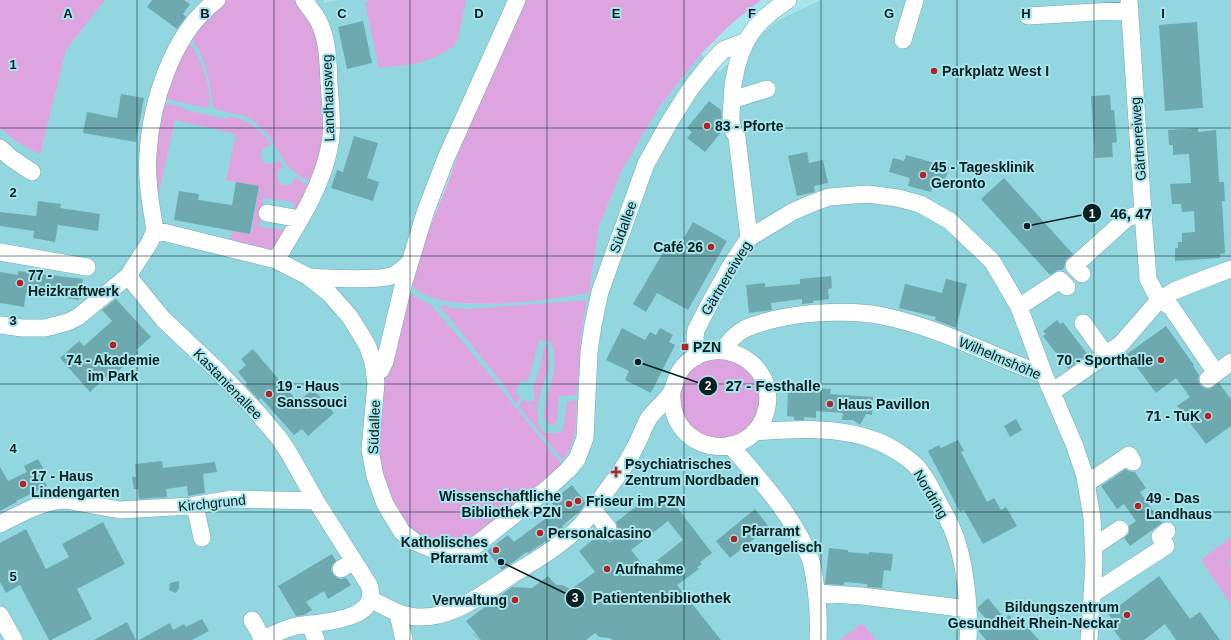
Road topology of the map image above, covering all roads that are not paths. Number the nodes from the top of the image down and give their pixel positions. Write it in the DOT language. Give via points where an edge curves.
graph roads {
  1 [pos="217,0"];
  2 [pos="304,0"];
  3 [pos="517,0"];
  4 [pos="788,0"];
  5 [pos="916,0"];
  6 [pos="1129,5"];
  7 [pos="1028,16"];
  8 [pos="903,40"];
  9 [pos="744,42"];
  10 [pos="767,89"];
  11 [pos="732,101"];
  12 [pos="0,148"];
  13 [pos="32,172"];
  14 [pos="267,213"];
  15 [pos="1143,213"];
  16 [pos="300,219"];
  17 [pos="155,230"];
  18 [pos="749,238"];
  19 [pos="0,252"];
  20 [pos="276,260"];
  21 [pos="409,263"];
  22 [pos="86,267"];
  23 [pos="1231,269"];
  24 [pos="1082,274"];
  25 [pos="128,276"];
  26 [pos="309,277"];
  27 [pos="1067,287"];
  28 [pos="1159,300"];
  29 [pos="1019,307"];
  30 [pos="1083,323"];
  31 [pos="0,325"];
  32 [pos="723,350"];
  33 [pos="1106,355"];
  34 [pos="696,357"];
  35 [pos="1231,362"];
  36 [pos="375,372"];
  37 [pos="1044,374"];
  38 [pos="672,392"];
  39 [pos="1052,392"];
  40 [pos="754,432"];
  41 [pos="730,446"];
  42 [pos="1133,462"];
  43 [pos="1086,484"];
  44 [pos="316,501"];
  45 [pos="196,505"];
  46 [pos="593,510"];
  47 [pos="0,524"];
  48 [pos="608,528"];
  49 [pos="1120,529"];
  50 [pos="1167,530"];
  51 [pos="202,538"];
  52 [pos="1093,547"];
  53 [pos="817,593"];
  54 [pos="1092,594"];
  55 [pos="370,599"];
  56 [pos="968,609"];
  57 [pos="398,614"];
  58 [pos="0,615"];
  59 [pos="252,620"];
  60 [pos="310,624"];
  61 [pos="14,640"];
  62 [pos="262,640"];
  63 [pos="316,640"];
  64 [pos="404,640"];
  65 [pos="818,640"];
  66 [pos="968,640"];
  67 [pos="1089,640"];
  1 -- 17 [label="street" via="198,17 186,35 170,61 160,87 148,155 150,198"];
  2 -- 16 [label="street, Landhausweg" via="318,20 324,38 328,58 331,131 325,166"];
  3 -- 21 [label="street" via="446,158"];
  4 -- 9 [label="street" via="769,12"];
  5 -- 8 [label="street"];
  6 -- 7 [label="street"];
  6 -- 15 [label="street, Gärtnereiweg"];
  9 -- 11 [label="street" via="737,62"];
  9 -- 36 [label="street, Südallee" via="723,50 710,64 670,121 646,164 600,292 588,360 585,438 578,459 568,470 476,545 452,552 432,549 415,542 402,532 385,504 375,476 370,450"];
  10 -- 11 [label="street"];
  11 -- 18 [label="street" via="732,130 737,137"];
  12 -- 13 [label="street"];
  14 -- 16 [label="street"];
  15 -- 24 [label="street" via="1127,218 1074,266"];
  15 -- 28 [label="street, Gärtnereiweg" via="1148,279"];
  16 -- 20 [label="street, Landhausweg"];
  17 -- 20 [label="street"];
  17 -- 25 [label="street"];
  18 -- 29 [label="street, Gärtnereiweg" via="792,212 829,197 867,194 898,198 920,204 950,222 992,261"];
  18 -- 34 [label="street, Gärtnereiweg" via="696,330"];
  19 -- 22 [label="street"];
  20 -- 26 [label="street"];
  21 -- 26 [label="street" via="393,276"];
  21 -- 36 [label="street" via="385,361 381,370"];
  23 -- 28 [label="street" via="1174,291"];
  25 -- 31 [label="street" via="92,307 68,322 35,329"];
  25 -- 44 [label="street, Kastanienallee" via="163,319 220,372 265,422 289,453"];
  26 -- 36 [label="street, Südallee" via="329,293 350,317 368,347"];
  27 -- 29 [label="street" via="1060,280"];
  28 -- 33 [label="street" via="1121,344"];
  28 -- 35 [label="street" via="1171,307 1212,376"];
  29 -- 37 [label="street, Gärtnereiweg"];
  30 -- 33 [label="street"];
  32 -- 34 [label="street" via="710,351"];
  32 -- 37 [label="street, Wilhelmshöhe" via="735,334 761,323 790,316 854,313 887,316 928,329 1027,370"];
  32 -- 40 [label="street" via="747,359 758,370 765,383 767,407 762,422"];
  33 -- 39 [label="street"];
  34 -- 38 [label="street" via="680,371"];
  37 -- 39 [label="street, Wilhelmshöhe"];
  38 -- 41 [label="street" via="674,416 688,435 702,444"];
  38 -- 46 [label="street" via="648,421 623,469"];
  39 -- 43 [label="street, Wilhelmshöhe" via="1074,444"];
  40 -- 41 [label="street"];
  40 -- 56 [label="street, Nordring" via="801,430 857,435 879,442 910,460 934,493 951,527 964,571"];
  41 -- 53 [label="street" via="790,520 801,538 810,559"];
  42 -- 43 [label="street" via="1129,455"];
  43 -- 52 [label="street, Wilhelmshöhe" via="1092,518"];
  44 -- 45 [label="street, Kirchgrund" via="232,499"];
  44 -- 55 [label="street" via="347,565 369,585"];
  45 -- 47 [label="street, Kirchgrund" via="120,510 58,500"];
  45 -- 51 [label="street"];
  46 -- 48 [label="street"];
  46 -- 57 [label="street" via="580,527 552,550 459,608 432,616"];
  49 -- 52 [label="street"];
  50 -- 54 [label="street" via="1160,537 1166,546"];
  52 -- 54 [label="street, Wilhelmshöhe"];
  53 -- 56 [label="street"];
  53 -- 65 [label="street"];
  54 -- 67 [label="street, Wilhelmshöhe"];
  55 -- 57 [label="street"];
  55 -- 60 [label="street" via="360,613"];
  56 -- 66 [label="street, Nordring"];
  57 -- 64 [label="street"];
  58 -- 61 [label="street"];
  59 -- 62 [label="street"];
  60 -- 62 [label="street" via="294,627"];
  60 -- 63 [label="street"];
}
